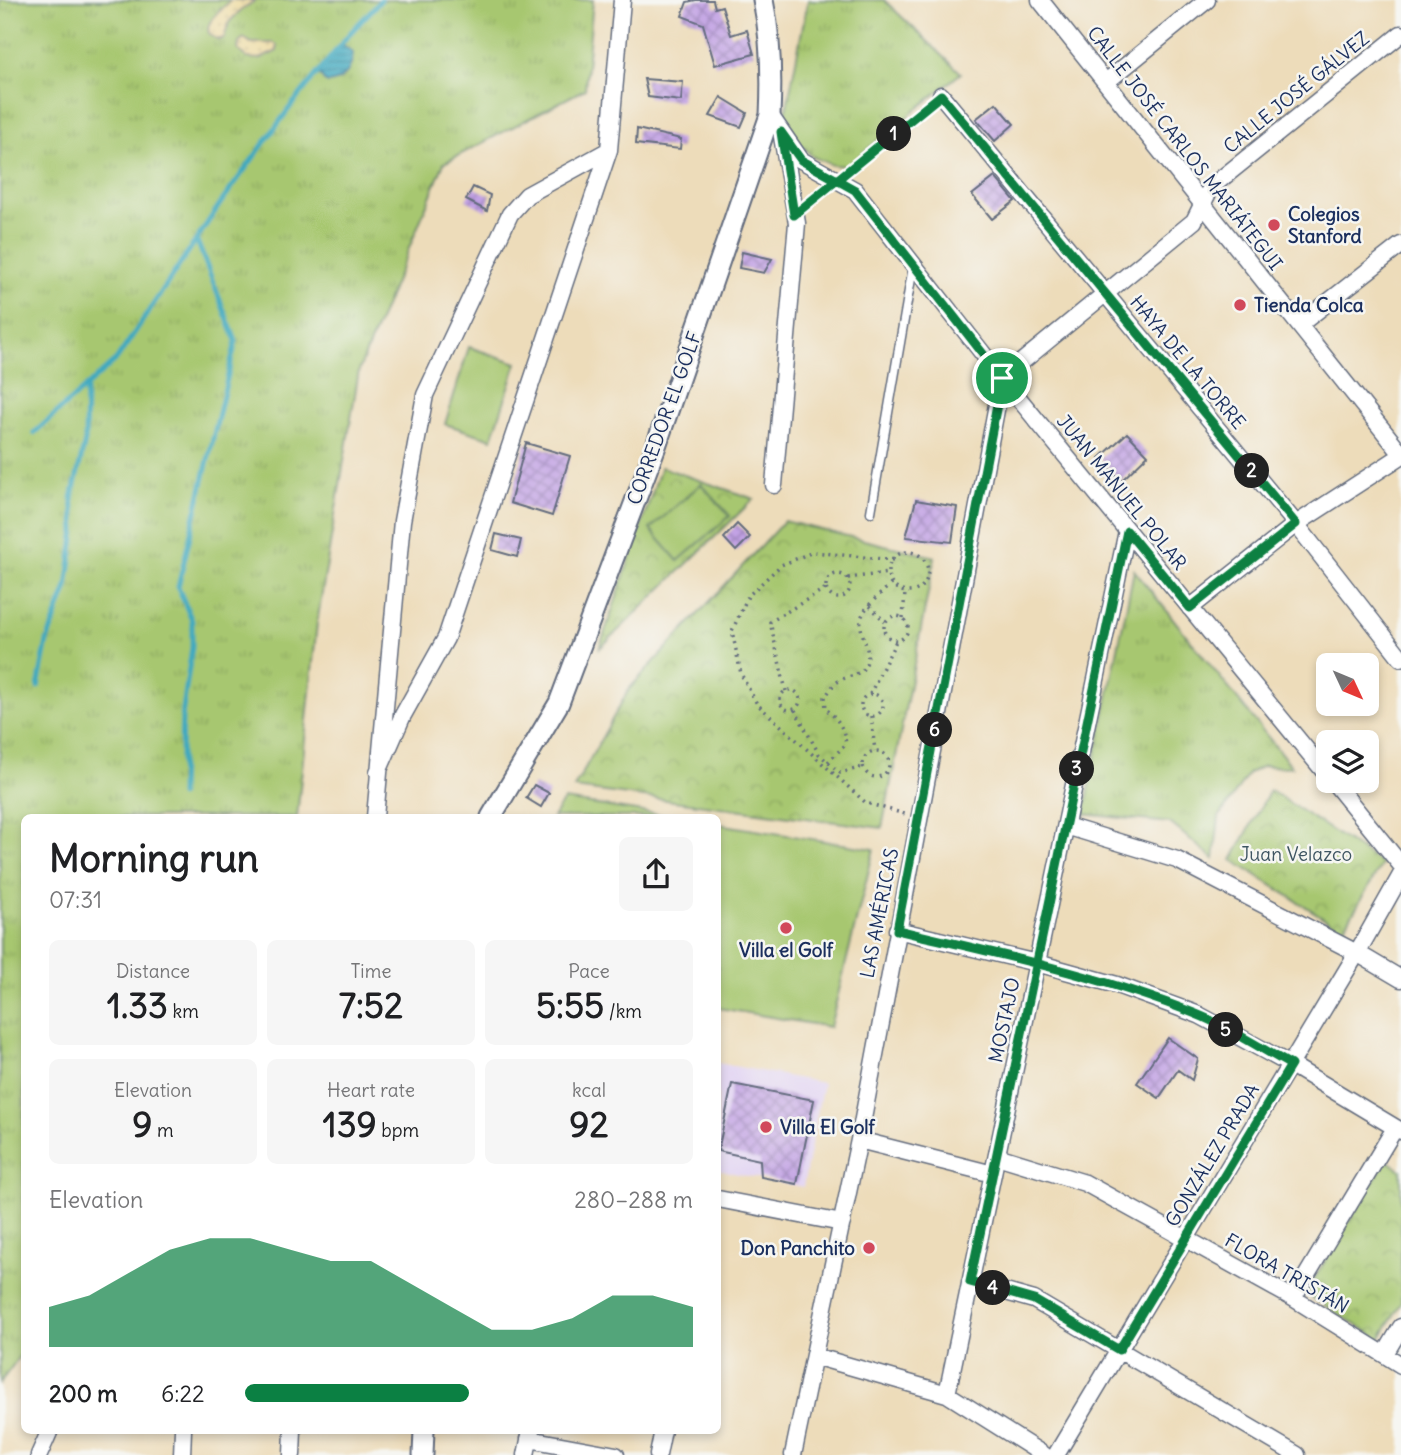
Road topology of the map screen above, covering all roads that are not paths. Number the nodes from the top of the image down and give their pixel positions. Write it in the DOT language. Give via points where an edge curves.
graph roads {
  1 [pos="622,0"];
  2 [pos="763,0"];
  3 [pos="1040,0"];
  4 [pos="1207,0"];
  5 [pos="1401,34"];
  6 [pos="1106,82"];
  7 [pos="941,95"];
  8 [pos="776,123"];
  9 [pos="609,150"];
  10 [pos="1202,205"];
  11 [pos="1401,245"];
  12 [pos="913,265"];
  13 [pos="1103,293"];
  14 [pos="1299,326"];
  15 [pos="1002,378"];
  16 [pos="1401,455"];
  17 [pos="774,485"];
  18 [pos="871,512"];
  19 [pos="1296,524"];
  20 [pos="1127,531"];
  21 [pos="1190,608"];
  22 [pos="1401,658"];
  23 [pos="1316,761"];
  24 [pos="378,772"];
  25 [pos="1343,793"];
  26 [pos="375,814"];
  27 [pos="493,814"];
  28 [pos="1066,826"];
  29 [pos="1401,865"];
  30 [pos="1401,875"];
  31 [pos="897,930"];
  32 [pos="1357,953"];
  33 [pos="1037,963"];
  34 [pos="1401,979"];
  35 [pos="1291,1065"];
  36 [pos="1398,1129"];
  37 [pos="859,1140"];
  38 [pos="997,1156"];
  39 [pos="993,1174"];
  40 [pos="721,1200"];
  41 [pos="842,1223"];
  42 [pos="1185,1240"];
  43 [pos="970,1282"];
  44 [pos="1293,1298"];
  45 [pos="1401,1327"];
  46 [pos="1119,1350"];
  47 [pos="1385,1354"];
  48 [pos="814,1356"];
  49 [pos="1401,1365"];
  50 [pos="947,1394"];
  51 [pos="48,1434"];
  52 [pos="183,1434"];
  53 [pos="293,1434"];
  54 [pos="424,1434"];
  55 [pos="662,1434"];
  56 [pos="529,1441"];
  57 [pos="39,1455"];
  58 [pos="182,1455"];
  59 [pos="292,1455"];
  60 [pos="423,1455"];
  61 [pos="616,1455"];
  62 [pos="657,1455"];
  63 [pos="793,1455"];
  64 [pos="1044,1455"];
  65 [pos="1056,1455"];
  66 [pos="1297,1455"];
  1 -- 9 [label="street"];
  2 -- 8 [label="street, CORREDOR EL GOLF"];
  3 -- 6 [label="street, CALLE JOSÉ CARLOS MARIÁTEGUI"];
  4 -- 6 [label="street"];
  5 -- 10 [label="street, CALLE JOSÉ GÁLVEZ" via="1211,187"];
  6 -- 10 [label="street, CALLE JOSÉ CARLOS MARIÁTEGUI"];
  7 -- 13 [label="street, HAYA DE LA TORRE"];
  8 -- 12 [label="street, JUAN MANUEL POLAR" via="801,160 855,190"];
  8 -- 17 [label="street" via="797,223"];
  8 -- 27 [label="street, CORREDOR EL GOLF" via="559,703"];
  9 -- 24 [label="street" via="446,638 403,715"];
  9 -- 24 [label="street" via="527,195 510,214 425,395 402,521"];
  10 -- 13 [label="street, CALLE JOSÉ GÁLVEZ" via="1194,221"];
  10 -- 14 [label="street, CALLE JOSÉ CARLOS MARIÁTEGUI"];
  11 -- 14 [label="street"];
  12 -- 15 [label="street, JUAN MANUEL POLAR"];
  12 -- 18 [label="lane"];
  13 -- 15 [label="street, CALLE JOSÉ GÁLVEZ"];
  13 -- 19 [label="street, HAYA DE LA TORRE"];
  14 -- 16 [label="street, CALLE JOSÉ CARLOS MARIÁTEGUI"];
  15 -- 20 [label="street, JUAN MANUEL POLAR"];
  15 -- 31 [label="street, LAS AMÉRICAS"];
  16 -- 19 [label="street"];
  19 -- 21 [label="street"];
  19 -- 22 [label="street, HAYA DE LA TORRE"];
  20 -- 21 [label="street, JUAN MANUEL POLAR"];
  20 -- 28 [label="street, MOSTAJO"];
  21 -- 23 [label="street, JUAN MANUEL POLAR"];
  24 -- 26 [label="street"];
  25 -- 29 [label="street"];
  28 -- 32 [label="street" via="1177,859"];
  28 -- 33 [label="street, MOSTAJO"];
  30 -- 32 [label="street, GONZÁLEZ PRADA"];
  31 -- 33 [label="street"];
  31 -- 37 [label="street, LAS AMÉRICAS"];
  32 -- 34 [label="street"];
  32 -- 35 [label="street, GONZÁLEZ PRADA"];
  33 -- 35 [label="street" via="1117,985 1199,1015"];
  33 -- 38 [label="street, MOSTAJO"];
  35 -- 36 [label="street"];
  35 -- 42 [label="street, GONZÁLEZ PRADA"];
  36 -- 44 [label="street"];
  37 -- 39 [label="street"];
  37 -- 41 [label="street, LAS AMÉRICAS"];
  38 -- 39 [label="street, MOSTAJO"];
  38 -- 42 [label="street, FLORA TRISTÁN" via="1085,1183"];
  39 -- 43 [label="street, MOSTAJO"];
  40 -- 41 [label="street"];
  41 -- 48 [label="street, LAS AMÉRICAS"];
  42 -- 44 [label="street, FLORA TRISTÁN"];
  42 -- 46 [label="street, GONZÁLEZ PRADA"];
  43 -- 46 [label="street" via="1034,1300"];
  43 -- 50 [label="street, MOSTAJO"];
  44 -- 47 [label="street, FLORA TRISTÁN"];
  45 -- 47 [label="street"];
  46 -- 65 [label="street, GONZÁLEZ PRADA"];
  46 -- 66 [label="street"];
  47 -- 49 [label="street, FLORA TRISTÁN"];
  48 -- 50 [label="street"];
  48 -- 63 [label="street, LAS AMÉRICAS"];
  50 -- 64 [label="street"];
  51 -- 57 [label="street"];
  52 -- 58 [label="street"];
  53 -- 59 [label="street"];
  54 -- 60 [label="street"];
  55 -- 62 [label="street"];
  56 -- 61 [label="street"];
}
